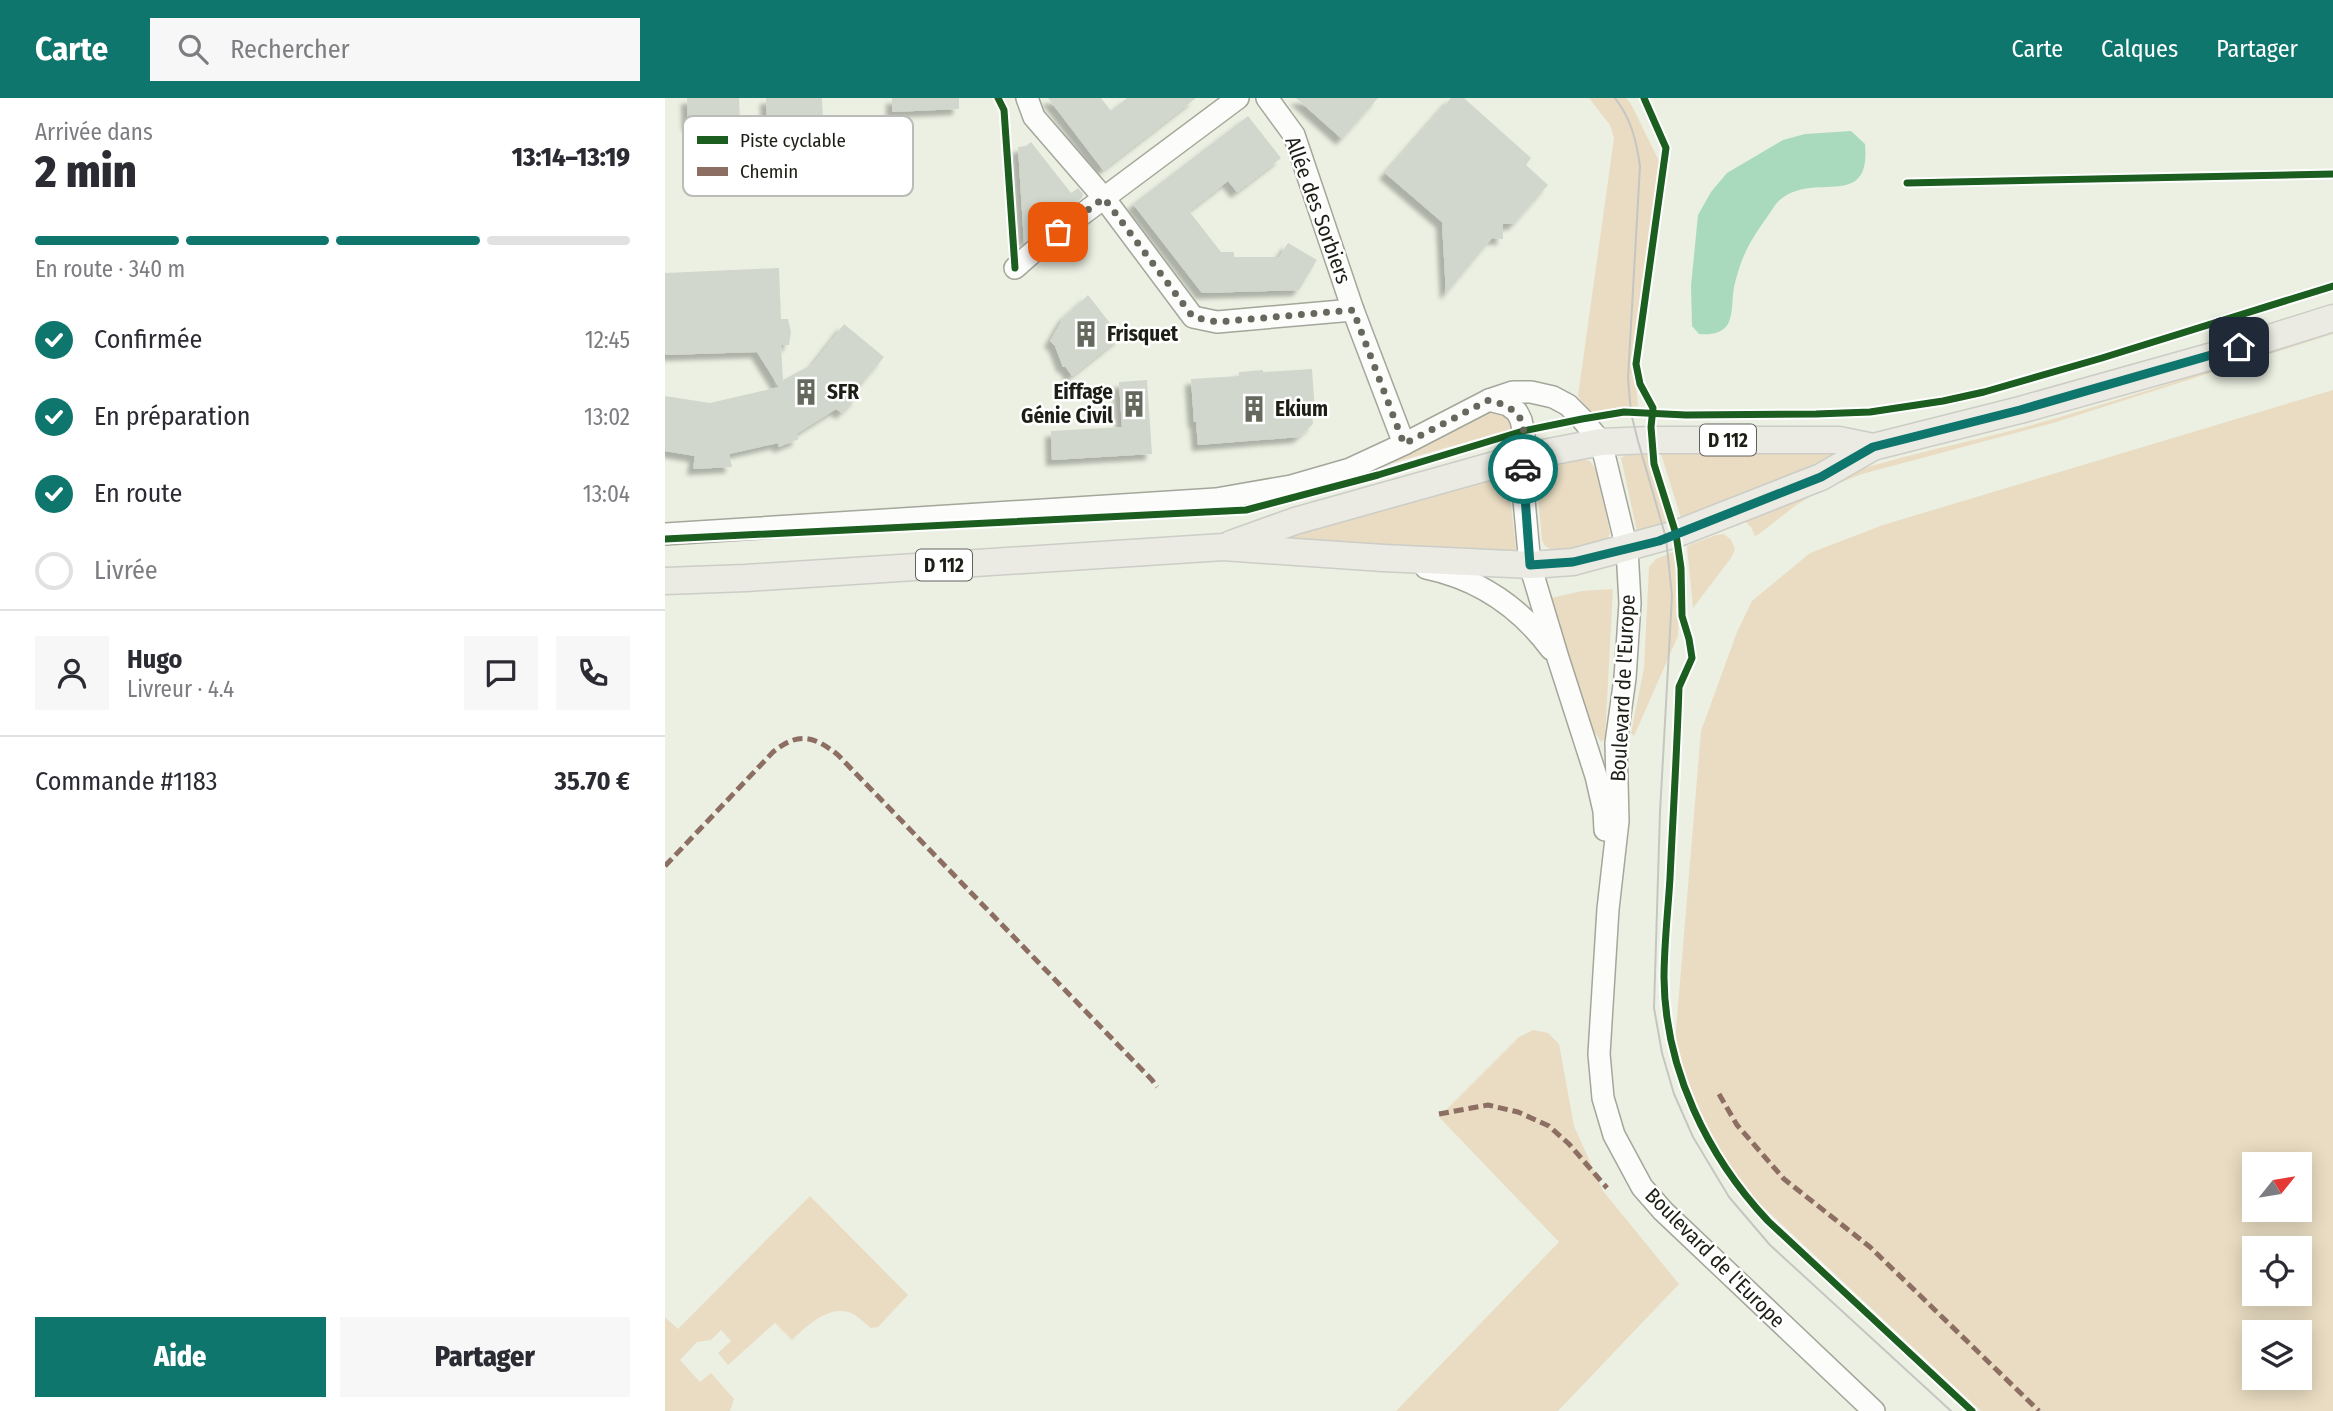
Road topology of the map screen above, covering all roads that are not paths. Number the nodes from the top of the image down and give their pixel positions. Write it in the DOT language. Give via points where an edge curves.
graph roads {
  1 [pos="1027,98"];
  2 [pos="1238,98"];
  3 [pos="1248,98"];
  4 [pos="1266,98"];
  5 [pos="1104,198"];
  6 [pos="1015,268"];
  7 [pos="1353,310"];
  8 [pos="2333,318"];
  9 [pos="1489,400"];
  10 [pos="1601,443"];
  11 [pos="1404,444"];
  12 [pos="1873,447"];
  13 [pos="1523,457"];
  14 [pos="665,534"];
  15 [pos="1223,547"];
  16 [pos="1627,549"];
  17 [pos="1383,558"];
  18 [pos="1530,565"];
  19 [pos="665,581"];
  20 [pos="1557,657"];
  21 [pos="1608,909"];
  22 [pos="1874,1411"];
  1 -- 5 [label="street" via="1034,117"];
  2 -- 5 [label="street"];
  3 -- 4 [label="street"];
  4 -- 7 [label="street, Allée des Sorbiers" via="1294,135"];
  5 -- 6 [label="street"];
  5 -- 7 [label="street" via="1193,317 1217,322"];
  7 -- 11 [label="street, Allée des Sorbiers"];
  8 -- 12 [label="main road, D 112" via="2177,366"];
  9 -- 10 [label="street" via="1513,392 1553,397 1568,405"];
  9 -- 11 [label="street"];
  9 -- 13 [label="street, Boulevard de l'Europe" via="1517,412 1524,434"];
  10 -- 12 [label="main road, D 112" via="1839,440"];
  10 -- 13 [label="main road"];
  10 -- 16 [label="street, Boulevard de l'Europe"];
  11 -- 14 [label="street" via="1350,469 1291,486 1216,499"];
  12 -- 16 [label="main road, D 112" via="1821,477"];
  13 -- 15 [label="main road, D 112" via="1296,521"];
  13 -- 18 [label="street, Boulevard de l'Europe"];
  15 -- 17 [label="main road, D 112"];
  15 -- 19 [label="main road, D 112"];
  16 -- 18 [label="main road" via="1573,562"];
  16 -- 21 [label="street, Boulevard de l'Europe" via="1630,603 1616,743 1618,821"];
  17 -- 18 [label="main road, D 112"];
  17 -- 20 [label="street, Boulevard de l'Europe" via="1444,571 1487,589 1526,620"];
  18 -- 20 [label="street, Boulevard de l'Europe"];
  20 -- 21 [label="street, Boulevard de l'Europe" via="1604,811"];
  21 -- 22 [label="street, Boulevard de l'Europe" via="1599,1055 1603,1098 1614,1135 1642,1186 1663,1211"];
}
